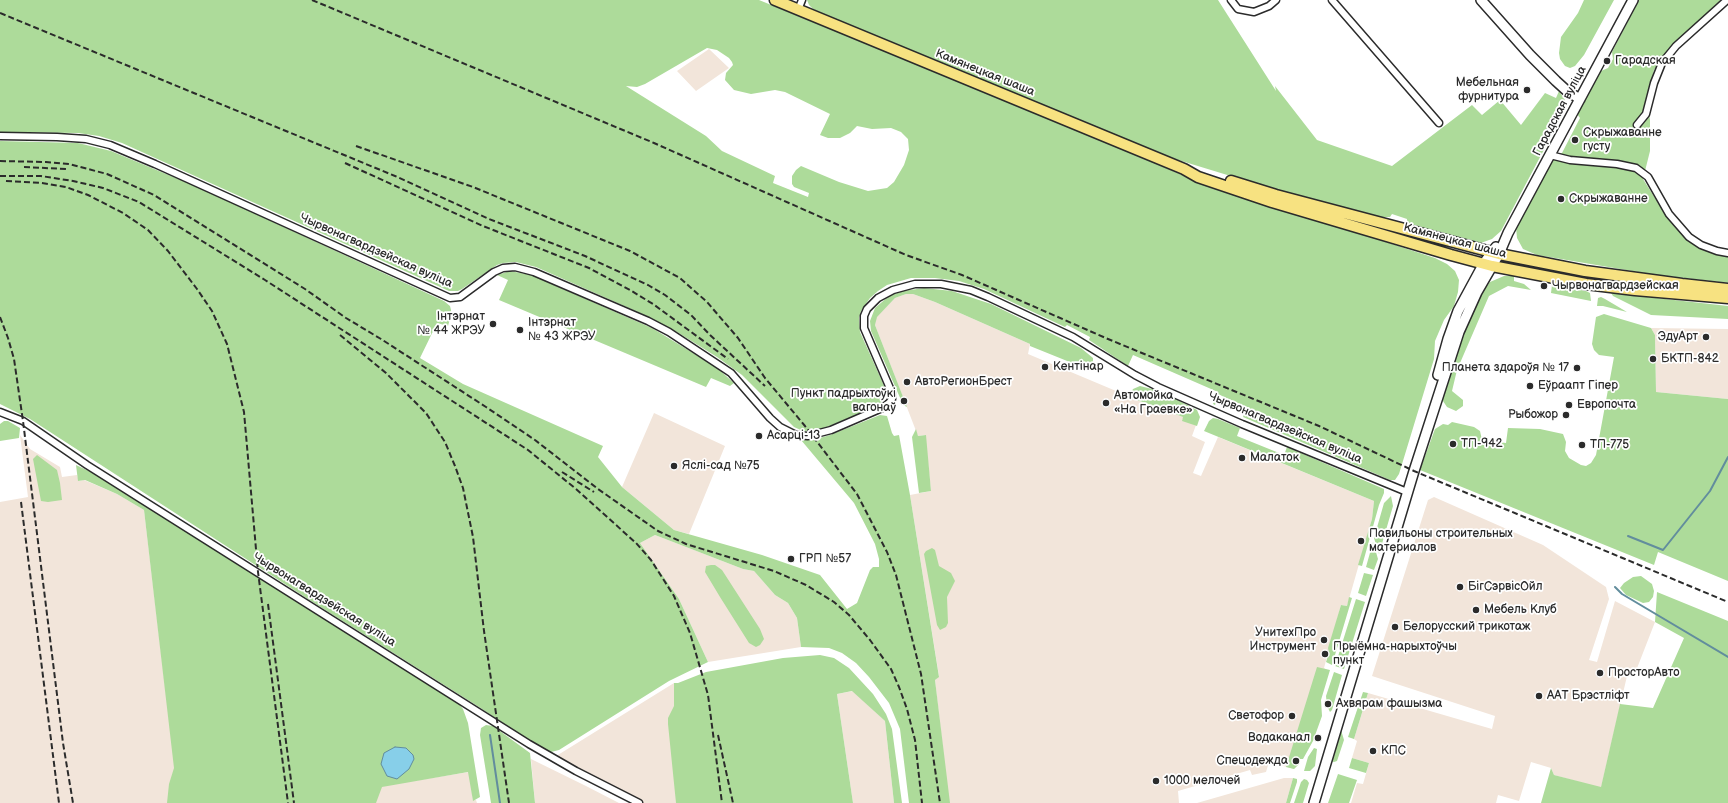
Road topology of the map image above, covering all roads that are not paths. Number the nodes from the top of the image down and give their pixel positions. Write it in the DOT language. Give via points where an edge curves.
graph roads {
  1 [pos="775,0"];
  2 [pos="1231,0"];
  3 [pos="1276,0"];
  4 [pos="1332,0"];
  5 [pos="1481,0"];
  6 [pos="1633,0"];
  7 [pos="1727,0"];
  8 [pos="800,5"];
  9 [pos="1580,99"];
  10 [pos="1438,122"];
  11 [pos="1637,125"];
  12 [pos="0,136"];
  13 [pos="1550,155"];
  14 [pos="1184,169"];
  15 [pos="1495,253"];
  16 [pos="1728,253"];
  17 [pos="1488,264"];
  18 [pos="1728,289"];
  19 [pos="1728,298"];
  20 [pos="0,412"];
  21 [pos="1405,491"];
  22 [pos="639,803"];
  23 [pos="1309,803"];
  24 [pos="1314,803"];
  1 -- 8 [label="main road, Камянецкая шаша"];
  2 -- 3 [label="street" via="1238,9 1254,12"];
  4 -- 10 [label="street"];
  5 -- 9 [label="main road" via="1556,82"];
  6 -- 9 [label="main road, Гарадская вуліца"];
  7 -- 11 [label="street" via="1676,46 1662,63 1646,114"];
  8 -- 14 [label="main road, Камянецкая шаша"];
  9 -- 13 [label="main road, Гарадская вуліца"];
  12 -- 21 [label="street, Чырвонагвардзейская вуліца" via="86,139 110,145 450,298 460,297 503,268 515,267 534,272 669,332 731,373 770,418 780,427 796,435 808,436 831,430 891,402 892,393 864,328 864,316 872,303 893,290 915,284 941,284 971,290 988,297 1073,337 1135,376 1158,387"];
  13 -- 15 [label="main road, Гарадская вуліца"];
  13 -- 16 [label="street" via="1636,168 1648,177 1669,214 1689,237 1701,245"];
  14 -- 15 [label="main road, Камянецкая шаша" via="1200,171 1276,195"];
  14 -- 17 [label="main road, Камянецкая шаша" via="1198,177 1272,202"];
  15 -- 17 [label="main road"];
  15 -- 18 [label="main road, Камянецкая шаша" via="1585,271"];
  17 -- 19 [label="main road, Камянецкая шаша" via="1586,284"];
  17 -- 21 [label="main road" via="1455,344"];
  20 -- 22 [label="street, Чырвонагвардзейская вуліца" via="23,421 87,465 529,744"];
  21 -- 23 [label="main road"];
  21 -- 24 [label="main road"];
}
